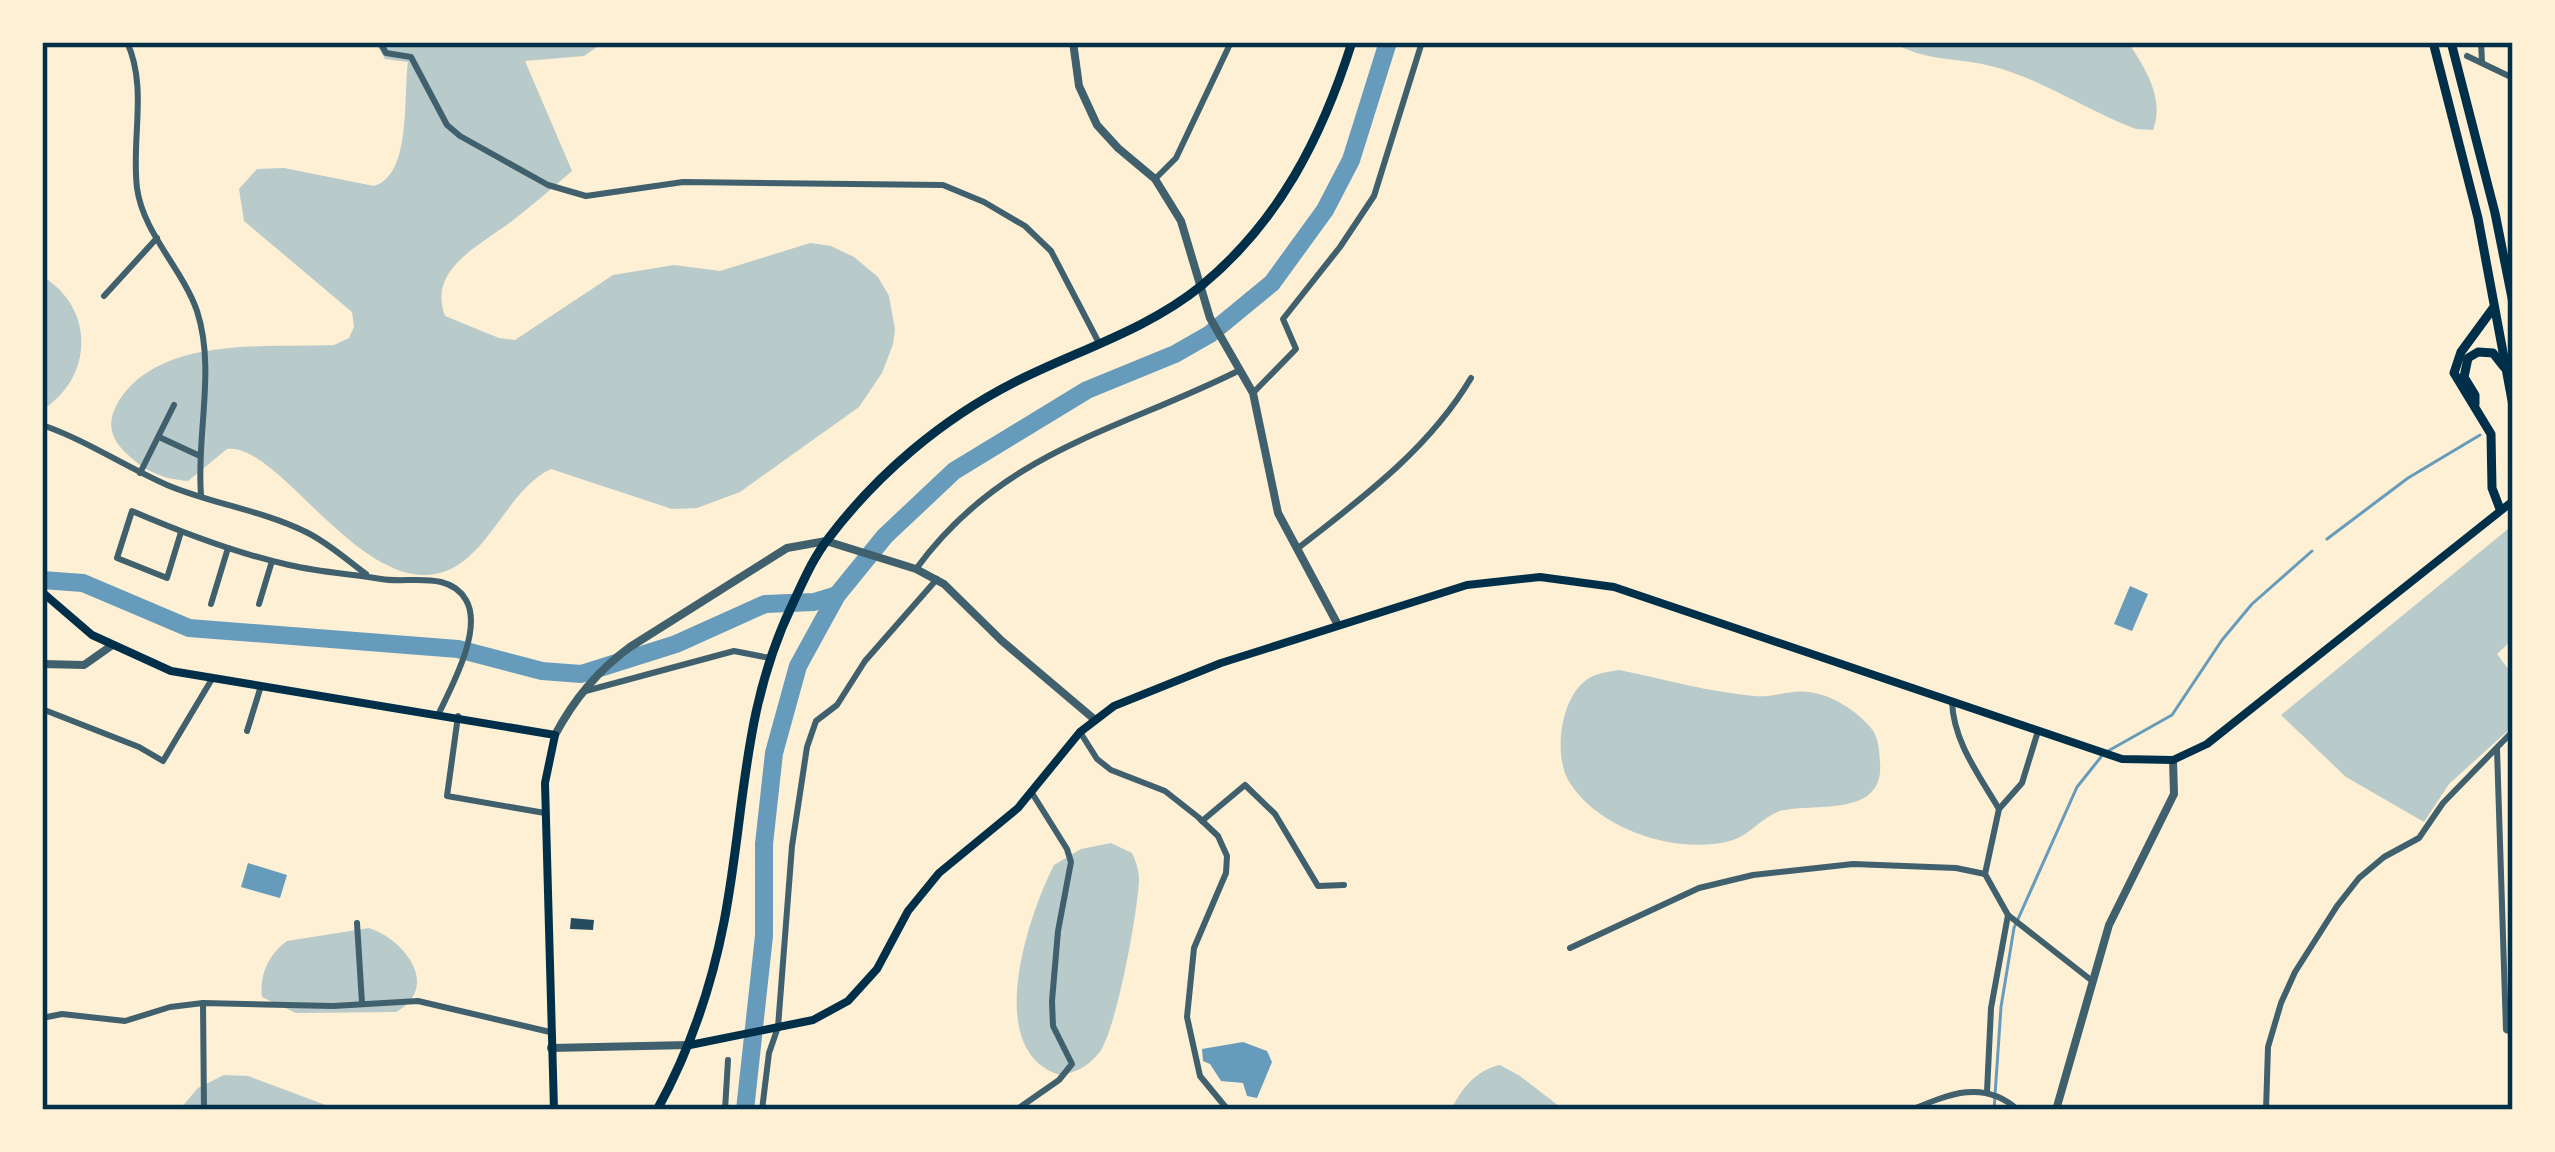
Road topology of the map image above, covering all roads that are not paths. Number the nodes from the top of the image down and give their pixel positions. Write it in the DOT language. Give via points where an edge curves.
graph roads {
  1 [pos="127,42"];
  2 [pos="380,42"];
  3 [pos="1073,42"];
  4 [pos="1231,42"];
  5 [pos="1352,42"];
  6 [pos="1422,42"];
  7 [pos="2433,42"];
  8 [pos="2451,42"];
  9 [pos="2481,42"];
  10 [pos="2467,56"];
  11 [pos="2482,64"];
  12 [pos="2513,78"];
  13 [pos="1155,179"];
  14 [pos="2495,213"];
  15 [pos="157,238"];
  16 [pos="2513,242"];
  17 [pos="2513,278"];
  18 [pos="1199,287"];
  19 [pos="104,296"];
  20 [pos="2512,298"];
  21 [pos="2496,302"];
  22 [pos="1099,343"];
  23 [pos="1237,366"];
  24 [pos="2508,375"];
  25 [pos="1472,378"];
  26 [pos="1253,393"];
  27 [pos="2475,404"];
  28 [pos="173,405"];
  29 [pos="2513,406"];
  30 [pos="42,425"];
  31 [pos="158,436"];
  32 [pos="200,456"];
  33 [pos="140,473"];
  34 [pos="201,495"];
  35 [pos="2513,501"];
  36 [pos="2500,508"];
  37 [pos="181,532"];
  38 [pos="826,541"];
  39 [pos="228,548"];
  40 [pos="1297,549"];
  41 [pos="272,561"];
  42 [pos="911,568"];
  43 [pos="369,577"];
  44 [pos="937,579"];
  45 [pos="42,592"];
  46 [pos="211,604"];
  47 [pos="259,604"];
  48 [pos="1338,625"];
  49 [pos="111,646"];
  50 [pos="770,658"];
  51 [pos="42,664"];
  52 [pos="212,679"];
  53 [pos="261,686"];
  54 [pos="582,692"];
  55 [pos="1952,701"];
  56 [pos="42,709"];
  57 [pos="439,713"];
  58 [pos="458,716"];
  59 [pos="1094,719"];
  60 [pos="2038,729"];
  61 [pos="247,731"];
  62 [pos="2513,731"];
  63 [pos="1080,732"];
  64 [pos="555,734"];
  65 [pos="2498,748"];
  66 [pos="2174,760"];
  67 [pos="1032,794"];
  68 [pos="1999,809"];
  69 [pos="545,813"];
  70 [pos="1202,820"];
  71 [pos="1985,874"];
  72 [pos="1344,885"];
  73 [pos="2008,915"];
  74 [pos="357,923"];
  75 [pos="1570,948"];
  76 [pos="2091,980"];
  77 [pos="203,1003"];
  78 [pos="362,1004"];
  79 [pos="42,1018"];
  80 [pos="776,1028"];
  81 [pos="550,1032"];
  82 [pos="2513,1033"];
  83 [pos="690,1045"];
  84 [pos="551,1048"];
  85 [pos="728,1060"];
  86 [pos="1987,1092"];
  87 [pos="204,1110"];
  88 [pos="554,1110"];
  89 [pos="657,1110"];
  90 [pos="724,1110"];
  91 [pos="762,1110"];
  92 [pos="1016,1110"];
  93 [pos="1228,1110"];
  94 [pos="1911,1110"];
  95 [pos="2018,1110"];
  96 [pos="2056,1110"];
  97 [pos="2266,1110"];
  1 -- 15 [label="street" via="137,74 137,191"];
  2 -- 22 [label="street" via="386,53 411,57 460,136 571,194 683,182 913,184 943,185 984,202 1051,251"];
  3 -- 13 [label="street" via="1079,86 1097,125"];
  4 -- 13 [label="street" via="1176,158"];
  5 -- 18 [label="main road" via="1325,122 1291,184"];
  6 -- 26 [label="street" via="1374,196 1283,319 1296,349"];
  7 -- 21 [label="main road"];
  8 -- 14 [label="main road"];
  9 -- 11 [label="street"];
  10 -- 11 [label="street"];
  11 -- 12 [label="street"];
  13 -- 18 [label="street" via="1185,232"];
  14 -- 16 [label="main road"];
  14 -- 20 [label="main road"];
  15 -- 19 [label="street"];
  15 -- 32 [label="street" via="200,328"];
  17 -- 20 [label="main road"];
  18 -- 22 [label="main road"];
  18 -- 23 [label="street"];
  21 -- 24 [label="main road"];
  21 -- 27 [label="main road" via="2455,365 2459,387"];
  22 -- 38 [label="main road" via="940,428 887,472"];
  23 -- 26 [label="street"];
  23 -- 42 [label="street" via="1038,458 966,509"];
  24 -- 27 [label="main road" via="2493,353 2468,358 2464,377"];
  24 -- 29 [label="main road"];
  25 -- 40 [label="street" via="1389,476"];
  26 -- 40 [label="street" via="1268,478"];
  27 -- 36 [label="main road" via="2491,434"];
  28 -- 31 [label="street"];
  30 -- 33 [label="street"];
  31 -- 32 [label="street"];
  31 -- 33 [label="street"];
  32 -- 34 [label="street"];
  33 -- 34 [label="street"];
  34 -- 43 [label="street" via="310,533"];
  35 -- 36 [label="main road"];
  36 -- 66 [label="main road" via="2229,727"];
  37 -- 37 [label="street" via="132,512 117,558 166,578"];
  37 -- 39 [label="street"];
  38 -- 42 [label="street"];
  38 -- 50 [label="main road"];
  38 -- 54 [label="street" via="775,555 610,662"];
  39 -- 41 [label="street"];
  39 -- 46 [label="street"];
  40 -- 48 [label="street"];
  41 -- 43 [label="street"];
  41 -- 47 [label="street"];
  42 -- 44 [label="street"];
  43 -- 57 [label="street" via="448,584 470,604 463,663"];
  44 -- 59 [label="street"];
  44 -- 80 [label="street" via="817,722 807,747"];
  45 -- 49 [label="main road"];
  48 -- 55 [label="main road" via="1467,585 1586,581"];
  48 -- 59 [label="main road" via="1182,678"];
  49 -- 51 [label="street" via="84,665"];
  49 -- 52 [label="main road"];
  50 -- 54 [label="street" via="734,651"];
  50 -- 83 [label="main road" via="746,748 724,920"];
  52 -- 53 [label="main road"];
  52 -- 56 [label="street" via="163,761"];
  53 -- 57 [label="main road"];
  53 -- 61 [label="street"];
  54 -- 64 [label="street"];
  55 -- 60 [label="main road"];
  55 -- 68 [label="street" via="1960,739"];
  57 -- 58 [label="main road"];
  58 -- 64 [label="main road"];
  58 -- 69 [label="street" via="447,796"];
  59 -- 63 [label="main road"];
  60 -- 66 [label="main road" via="2122,759"];
  60 -- 68 [label="street" via="2022,783"];
  62 -- 65 [label="street"];
  63 -- 67 [label="main road"];
  63 -- 70 [label="street" via="1112,770 1166,791"];
  64 -- 69 [label="main road"];
  65 -- 82 [label="street" via="2506,1030"];
  65 -- 97 [label="street" via="2419,838 2359,878 2295,972 2268,1047"];
  66 -- 76 [label="street" via="2167,813 2121,896"];
  67 -- 80 [label="main road" via="939,873 848,1001"];
  67 -- 92 [label="street" via="1071,862 1052,1001 1053,1026 1072,1064"];
  68 -- 71 [label="street"];
  69 -- 81 [label="main road"];
  70 -- 72 [label="street" via="1245,785 1275,814 1318,886"];
  70 -- 93 [label="street" via="1218,836 1226,873 1194,947 1187,1017 1200,1076"];
  71 -- 73 [label="street"];
  71 -- 75 [label="street" via="1853,864 1754,875 1699,888"];
  73 -- 76 [label="street"];
  73 -- 86 [label="street"];
  74 -- 78 [label="street"];
  76 -- 96 [label="street"];
  77 -- 78 [label="street"];
  77 -- 79 [label="street" via="125,1021"];
  77 -- 87 [label="street"];
  78 -- 81 [label="street" via="438,1004"];
  80 -- 83 [label="main road"];
  80 -- 91 [label="street"];
  81 -- 84 [label="main road"];
  83 -- 84 [label="street"];
  83 -- 89 [label="main road"];
  84 -- 88 [label="main road"];
  85 -- 90 [label="street"];
  86 -- 94 [label="street" via="1964,1090"];
  86 -- 95 [label="street"];
}
